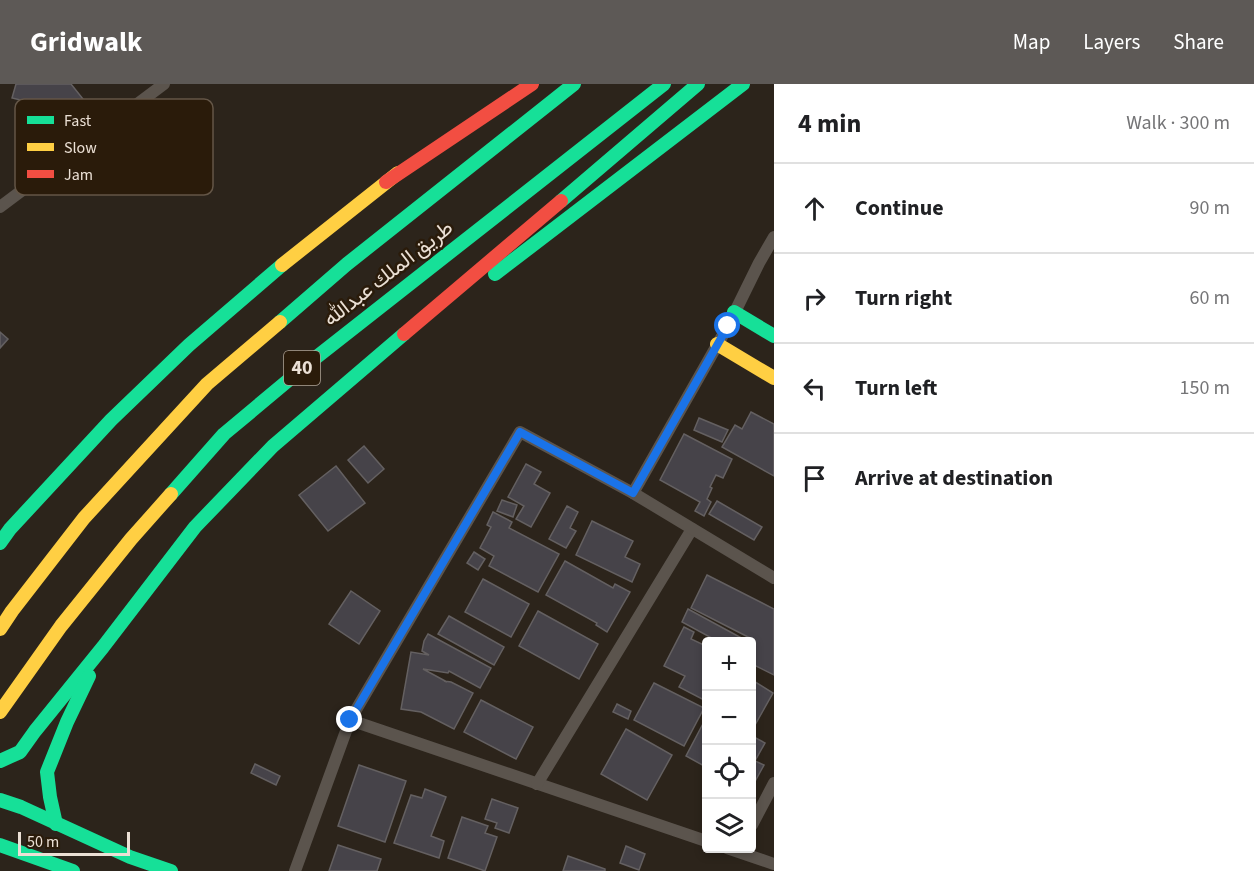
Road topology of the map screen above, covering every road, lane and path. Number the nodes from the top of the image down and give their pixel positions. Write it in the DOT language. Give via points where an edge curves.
graph roads {
  1 [pos="164,84"];
  2 [pos="511,84"];
  3 [pos="532,84"];
  4 [pos="574,84"];
  5 [pos="664,84"];
  6 [pos="698,84"];
  7 [pos="743,84"];
  8 [pos="144,99"];
  9 [pos="386,182"];
  10 [pos="16,195"];
  11 [pos="0,207"];
  12 [pos="774,237"];
  13 [pos="734,312"];
  14 [pos="774,336"];
  15 [pos="717,344"];
  16 [pos="774,378"];
  17 [pos="316,410"];
  18 [pos="633,493"];
  19 [pos="693,529"];
  20 [pos="0,543"];
  21 [pos="774,578"];
  22 [pos="0,629"];
  23 [pos="103,646"];
  24 [pos="0,712"];
  25 [pos="350,720"];
  26 [pos="0,760"];
  27 [pos="774,783"];
  28 [pos="537,784"];
  29 [pos="0,800"];
  30 [pos="756,817"];
  31 [pos="56,824"];
  32 [pos="702,841"];
  33 [pos="0,845"];
  34 [pos="743,853"];
  35 [pos="774,864"];
  36 [pos="73,871"];
  37 [pos="171,871"];
  38 [pos="295,871"];
  1 -- 8 [label="street"];
  2 -- 9 [label="main road"];
  3 -- 9 [label="main road"];
  4 -- 22 [label="main road, طريق الملك عبدالله / 40" via="347,264 207,384 84,518"];
  5 -- 24 [label="main road, طريق الملك عبدالله / 40" via="309,363 224,435 131,539 61,626"];
  6 -- 17 [label="main road"];
  7 -- 17 [label="main road"];
  9 -- 20 [label="main road" via="189,345 111,420"];
  10 -- 11 [label="street"];
  12 -- 13 [label="street"];
  13 -- 14 [label="main road"];
  13 -- 15 [label="street"];
  15 -- 16 [label="main road"];
  15 -- 18 [label="street"];
  17 -- 23 [label="main road" via="273,446 195,527"];
  18 -- 19 [label="street"];
  18 -- 25 [label="street" via="520,432"];
  19 -- 21 [label="street"];
  19 -- 28 [label="street"];
  23 -- 26 [label="main road" via="20,752"];
  23 -- 31 [label="main road" via="47,772"];
  25 -- 28 [label="street"];
  25 -- 38 [label="street"];
  27 -- 30 [label="street"];
  28 -- 32 [label="street"];
  29 -- 31 [label="main road"];
  31 -- 37 [label="main road"];
  33 -- 36 [label="main road"];
  34 -- 35 [label="street"];
}
